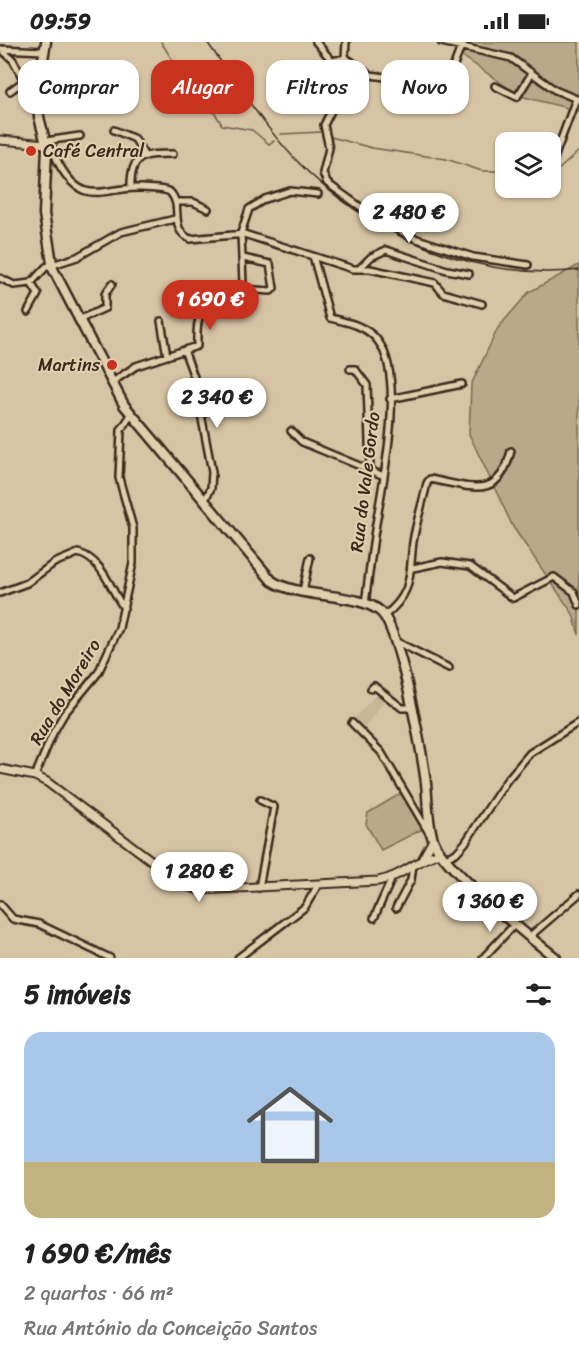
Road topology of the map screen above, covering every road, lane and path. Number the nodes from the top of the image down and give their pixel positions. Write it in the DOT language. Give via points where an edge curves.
graph roads {
  1 [pos="316,42"];
  2 [pos="346,42"];
  3 [pos="441,42"];
  4 [pos="45,46"];
  5 [pos="461,47"];
  6 [pos="0,49"];
  7 [pos="346,58"];
  8 [pos="18,68"];
  9 [pos="532,73"];
  10 [pos="18,85"];
  11 [pos="495,86"];
  12 [pos="10,91"];
  13 [pos="577,99"];
  14 [pos="39,114"];
  15 [pos="114,130"];
  16 [pos="80,136"];
  17 [pos="0,140"];
  18 [pos="561,140"];
  19 [pos="46,143"];
  20 [pos="172,154"];
  21 [pos="144,155"];
  22 [pos="131,188"];
  23 [pos="318,194"];
  24 [pos="176,202"];
  25 [pos="208,209"];
  26 [pos="175,219"];
  27 [pos="242,233"];
  28 [pos="313,256"];
  29 [pos="243,258"];
  30 [pos="51,265"];
  31 [pos="528,265"];
  32 [pos="359,269"];
  33 [pos="469,274"];
  34 [pos="0,278"];
  35 [pos="31,284"];
  36 [pos="112,284"];
  37 [pos="241,289"];
  38 [pos="482,304"];
  39 [pos="28,312"];
  40 [pos="78,320"];
  41 [pos="161,321"];
  42 [pos="184,350"];
  43 [pos="167,356"];
  44 [pos="350,369"];
  45 [pos="111,383"];
  46 [pos="462,384"];
  47 [pos="390,399"];
  48 [pos="131,415"];
  49 [pos="291,431"];
  50 [pos="511,451"];
  51 [pos="370,469"];
  52 [pos="384,476"];
  53 [pos="204,502"];
  54 [pos="310,558"];
  55 [pos="413,568"];
  56 [pos="303,591"];
  57 [pos="0,593"];
  58 [pos="365,604"];
  59 [pos="579,605"];
  60 [pos="124,608"];
  61 [pos="384,616"];
  62 [pos="395,644"];
  63 [pos="449,668"];
  64 [pos="371,689"];
  65 [pos="412,704"];
  66 [pos="579,722"];
  67 [pos="352,723"];
  68 [pos="0,769"];
  69 [pos="35,776"];
  70 [pos="260,800"];
  71 [pos="433,838"];
  72 [pos="443,856"];
  73 [pos="423,858"];
  74 [pos="413,865"];
  75 [pos="392,878"];
  76 [pos="318,885"];
  77 [pos="259,888"];
  78 [pos="579,894"];
  79 [pos="0,904"];
  80 [pos="396,908"];
  81 [pos="374,918"];
  82 [pos="515,924"];
  83 [pos="529,937"];
  84 [pos="110,958"];
  85 [pos="238,958"];
  86 [pos="483,958"];
  87 [pos="556,958"];
  1 -- 7 [label="street" via="332,61"];
  2 -- 7 [label="street"];
  3 -- 5 [label="street"];
  4 -- 6 [label="street"];
  5 -- 7 [label="street" via="448,73 438,78 371,75"];
  5 -- 9 [label="street" via="511,58"];
  6 -- 8 [label="street"];
  7 -- 31 [label="street" via="343,87 324,125 329,148 323,173 327,183 411,237 473,257"];
  9 -- 11 [label="street" via="517,97"];
  9 -- 13 [label="street" via="555,90"];
  10 -- 12 [label="street"];
  13 -- 18 [label="street"];
  14 -- 19 [label="main road"];
  15 -- 21 [label="street" via="135,139"];
  16 -- 19 [label="street"];
  17 -- 19 [label="street"];
  19 -- 22 [label="street" via="51,145 74,185 84,193"];
  19 -- 30 [label="main road" via="44,214"];
  20 -- 21 [label="street"];
  21 -- 22 [label="street" via="131,171"];
  22 -- 24 [label="street" via="165,189"];
  23 -- 27 [label="street" via="296,190 265,199 249,209"];
  24 -- 25 [label="street" via="193,202"];
  24 -- 26 [label="street"];
  26 -- 27 [label="street" via="180,233 190,239"];
  26 -- 30 [label="street" via="121,231 77,257"];
  27 -- 28 [label="street"];
  27 -- 29 [label="street"];
  28 -- 32 [label="street"];
  28 -- 47 [label="street, Rua do Vale Gordo" via="330,318 361,327 378,340 388,359"];
  29 -- 37 [label="street"];
  29 -- 37 [label="street" via="270,264 274,288"];
  30 -- 35 [label="street"];
  30 -- 40 [label="main road"];
  32 -- 33 [label="street" via="386,250"];
  32 -- 38 [label="street" via="435,283 443,292"];
  34 -- 35 [label="street" via="14,285"];
  35 -- 39 [label="street" via="38,294"];
  36 -- 40 [label="street" via="105,294 105,308"];
  37 -- 42 [label="street" via="205,310 199,317 197,346"];
  40 -- 45 [label="main road"];
  41 -- 43 [label="street"];
  42 -- 43 [label="street"];
  42 -- 53 [label="street" via="194,377 212,472 211,488"];
  43 -- 45 [label="street" via="136,366"];
  44 -- 51 [label="street" via="356,369 367,385"];
  45 -- 48 [label="main road"];
  46 -- 47 [label="street"];
  47 -- 52 [label="street, Rua do Vale Gordo"];
  48 -- 53 [label="main road"];
  48 -- 60 [label="street, Rua do Moreiro" via="121,430 119,478 133,528 130,582"];
  49 -- 51 [label="street" via="302,442"];
  50 -- 55 [label="street" via="506,471 497,483 464,486 430,479 414,541"];
  51 -- 52 [label="street"];
  52 -- 58 [label="street, Rua do Vale Gordo"];
  53 -- 56 [label="main road" via="272,581"];
  54 -- 56 [label="street"];
  55 -- 59 [label="street" via="442,562 470,567 513,598 554,577 574,592"];
  55 -- 61 [label="street" via="407,591"];
  56 -- 58 [label="main road"];
  57 -- 60 [label="street" via="27,583 54,563 78,553 100,568"];
  58 -- 61 [label="main road"];
  60 -- 69 [label="street, Rua do Moreiro" via="98,673 64,714"];
  61 -- 62 [label="main road"];
  62 -- 63 [label="street"];
  62 -- 65 [label="main road"];
  64 -- 65 [label="street" via="374,686 398,705"];
  65 -- 71 [label="main road"];
  66 -- 72 [label="street" via="530,753 465,843 456,853"];
  67 -- 71 [label="street" via="381,752"];
  68 -- 69 [label="street"];
  69 -- 77 [label="street" via="189,887 210,891"];
  70 -- 77 [label="street" via="274,807"];
  71 -- 72 [label="main road"];
  71 -- 73 [label="street"];
  72 -- 73 [label="street"];
  72 -- 82 [label="main road"];
  73 -- 74 [label="street"];
  74 -- 75 [label="street"];
  74 -- 80 [label="street" via="411,880"];
  75 -- 76 [label="street"];
  75 -- 81 [label="street"];
  76 -- 77 [label="street"];
  76 -- 85 [label="street" via="305,907"];
  78 -- 83 [label="street"];
  79 -- 84 [label="street" via="13,919 39,924"];
  82 -- 83 [label="main road"];
  82 -- 86 [label="street"];
  83 -- 87 [label="main road"];
}
